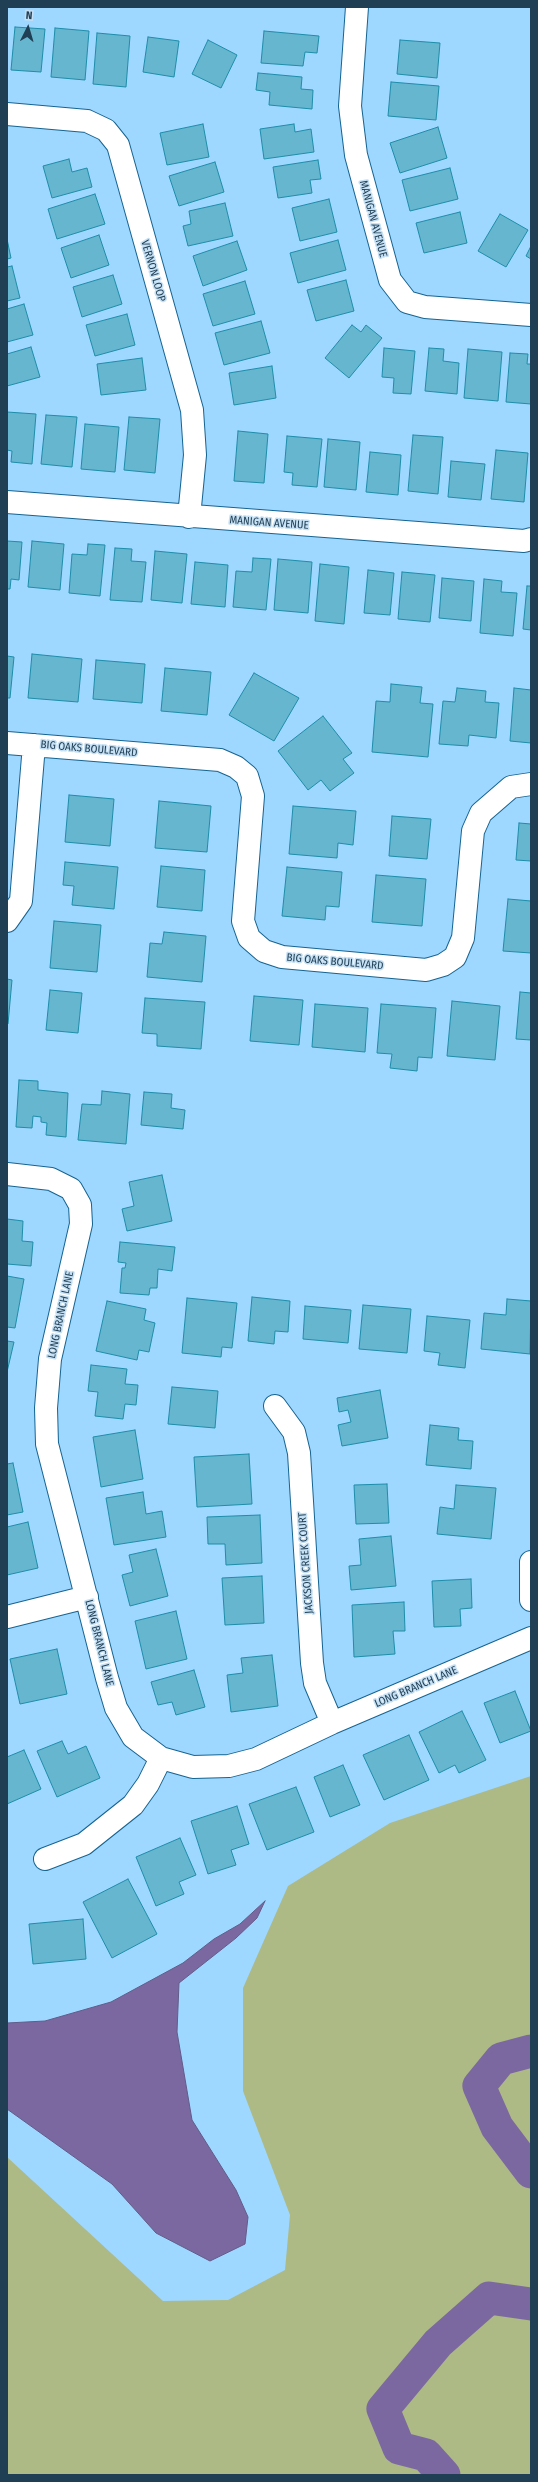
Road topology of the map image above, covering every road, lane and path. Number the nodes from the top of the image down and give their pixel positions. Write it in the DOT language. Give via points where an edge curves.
graph roads {
  1 [pos="357,7"];
  2 [pos="7,114"];
  3 [pos="531,315"];
  4 [pos="7,502"];
  5 [pos="190,517"];
  6 [pos="531,539"];
  7 [pos="7,743"];
  8 [pos="34,745"];
  9 [pos="531,784"];
  10 [pos="7,921"];
  11 [pos="7,1174"];
  12 [pos="275,1406"];
  13 [pos="531,1562"];
  14 [pos="87,1596"];
  15 [pos="531,1600"];
  16 [pos="7,1617"];
  17 [pos="531,1638"];
  18 [pos="332,1723"];
  19 [pos="161,1758"];
  20 [pos="46,1859"];
  1 -- 3 [label="street, MANIGAN AVENUE" via="350,106 356,155 390,280 407,302 425,307"];
  2 -- 5 [label="street, VERNON LOOP" via="88,122 106,130 118,145 192,410 195,455"];
  4 -- 5 [label="street, MANIGAN AVENUE"];
  5 -- 6 [label="street, MANIGAN AVENUE" via="524,541"];
  7 -- 8 [label="street, BIG OAKS BOULEVARD"];
  8 -- 9 [label="street, BIG OAKS BOULEVARD" via="220,760 236,767 247,776 253,796 243,921 249,938 264,951 282,957 426,970 443,965 455,957 463,938 473,831 481,813 511,787"];
  8 -- 10 [label="street, BIG OAKS BOULEVARD" via="21,901"];
  11 -- 14 [label="street, LONG BRANCH LANE" via="50,1179 71,1189 80,1205 81,1224 50,1359 46,1408 47,1444"];
  12 -- 18 [label="street, JACKSON CREEK COURT" via="294,1432 299,1453 312,1663 315,1683"];
  13 -- 15 [label="street"];
  14 -- 16 [label="street"];
  14 -- 19 [label="street, LONG BRANCH LANE" via="116,1708 133,1737"];
  17 -- 18 [label="street, LONG BRANCH LANE"];
  18 -- 19 [label="street, LONG BRANCH LANE" via="256,1759 229,1766 192,1767"];
  19 -- 20 [label="street" via="148,1784 133,1805 84,1844"];
}
